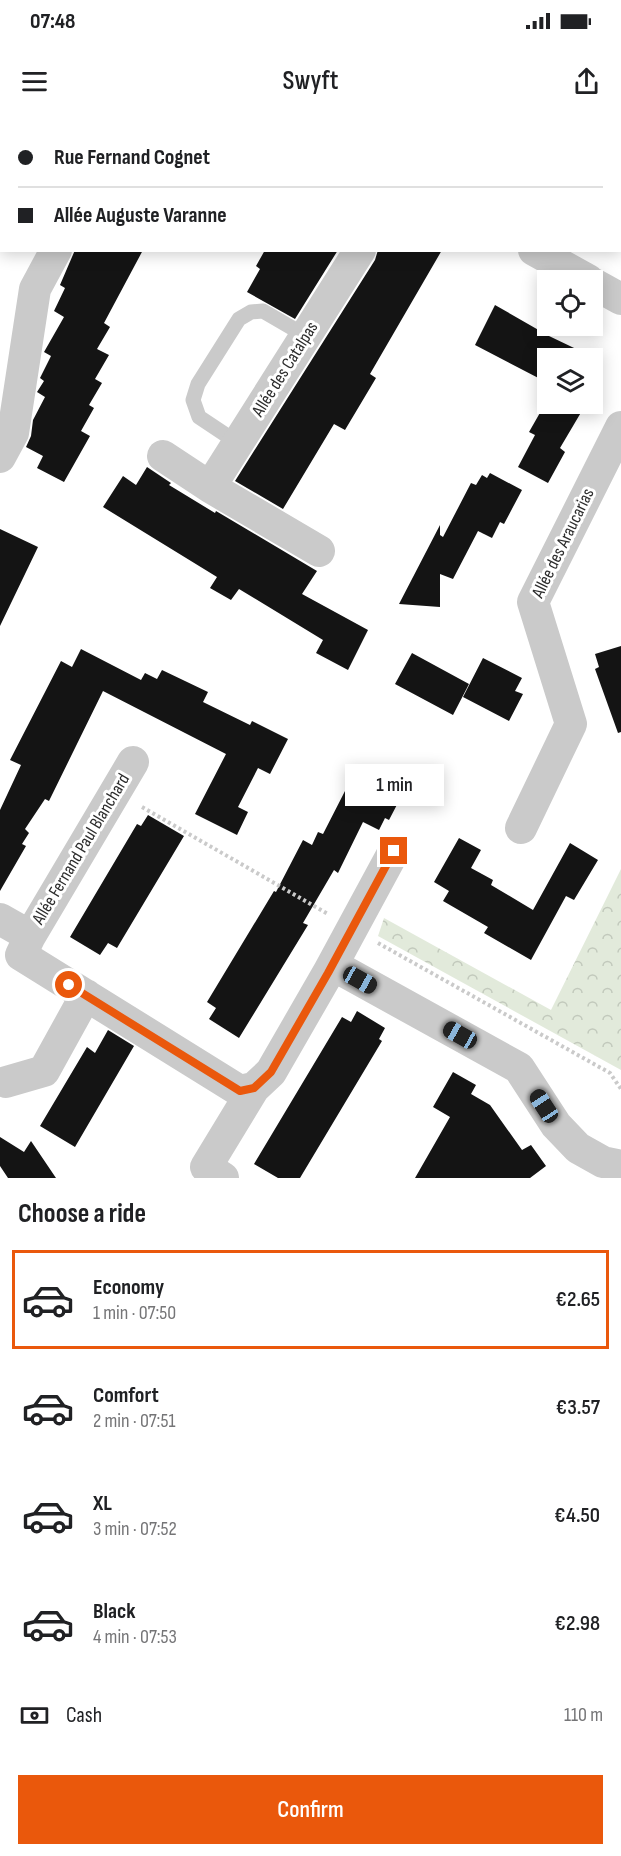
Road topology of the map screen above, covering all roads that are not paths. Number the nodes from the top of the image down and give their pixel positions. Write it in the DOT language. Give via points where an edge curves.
graph roads {
  1 [pos="55,252"];
  2 [pos="359,252"];
  3 [pos="538,252"];
  4 [pos="570,270"];
  5 [pos="603,289"];
  6 [pos="621,299"];
  7 [pos="306,336"];
  8 [pos="621,427"];
  9 [pos="238,443"];
  10 [pos="163,456"];
  11 [pos="0,457"];
  12 [pos="210,487"];
  13 [pos="320,551"];
  14 [pos="134,762"];
  15 [pos="521,828"];
  16 [pos="394,851"];
  17 [pos="0,920"];
  18 [pos="30,936"];
  19 [pos="328,973"];
  20 [pos="86,995"];
  21 [pos="6,1082"];
  22 [pos="254,1088"];
  23 [pos="621,1167"];
  24 [pos="621,1175"];
  25 [pos="223,1178"];
  26 [pos="617,1178"];
  1 -- 11 [label="street" via="35,289 13,433"];
  2 -- 7 [label="street, Allée des Catalpas"];
  3 -- 4 [label="street"];
  5 -- 6 [label="street"];
  7 -- 9 [label="street, Allée des Catalpas"];
  7 -- 9 [label="lane" via="263,311 250,312 239,319 198,384 194,400 199,417"];
  8 -- 15 [label="street, Allée des Araucarias" via="532,602 571,724"];
  9 -- 12 [label="street, Allée des Catalpas"];
  10 -- 12 [label="street"];
  12 -- 13 [label="street"];
  14 -- 18 [label="street, Allée Fernand Paul Blanchard"];
  16 -- 19 [label="street"];
  17 -- 18 [label="street"];
  18 -- 20 [label="street" via="21,955"];
  19 -- 22 [label="street" via="271,1072"];
  19 -- 23 [label="street" via="340,969 519,1068 556,1125 578,1148"];
  20 -- 21 [label="street" via="44,1071"];
  20 -- 22 [label="street" via="240,1091"];
  22 -- 25 [label="street" via="206,1167"];
  24 -- 26 [label="street"];
}
